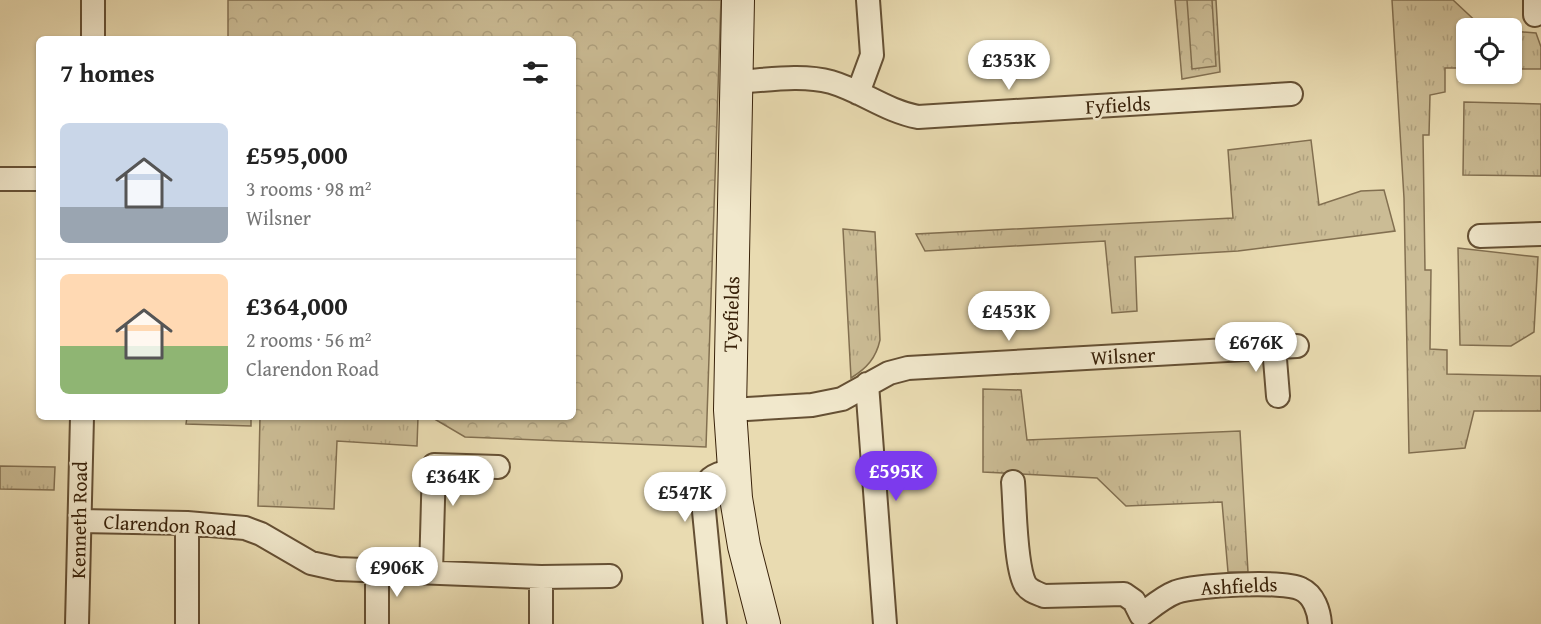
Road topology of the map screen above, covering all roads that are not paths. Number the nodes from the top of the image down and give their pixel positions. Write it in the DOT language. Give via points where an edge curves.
graph roads {
  1 [pos="93,0"];
  2 [pos="738,0"];
  3 [pos="868,0"];
  4 [pos="93,36"];
  5 [pos="737,82"];
  6 [pos="858,93"];
  7 [pos="1291,94"];
  8 [pos="0,179"];
  9 [pos="36,179"];
  10 [pos="1541,234"];
  11 [pos="1480,236"];
  12 [pos="1297,346"];
  13 [pos="1274,347"];
  14 [pos="867,384"];
  15 [pos="1278,396"];
  16 [pos="730,410"];
  17 [pos="82,420"];
  18 [pos="498,467"];
  19 [pos="734,470"];
  20 [pos="1013,482"];
  21 [pos="80,521"];
  22 [pos="187,523"];
  23 [pos="377,572"];
  24 [pos="431,572"];
  25 [pos="610,576"];
  26 [pos="541,577"];
  27 [pos="1142,619"];
  28 [pos="77,624"];
  29 [pos="188,624"];
  30 [pos="377,624"];
  31 [pos="542,624"];
  32 [pos="715,624"];
  33 [pos="764,624"];
  34 [pos="885,624"];
  35 [pos="1320,624"];
  1 -- 4 [label="street"];
  2 -- 5 [label="street, Tyefields"];
  3 -- 6 [label="street" via="872,55"];
  5 -- 6 [label="street, Fyfields" via="805,78"];
  5 -- 16 [label="street, Tyefields"];
  6 -- 7 [label="street, Fyfields" via="898,113 918,117"];
  8 -- 9 [label="street"];
  10 -- 11 [label="street"];
  12 -- 13 [label="street, Wilsner"];
  13 -- 14 [label="street, Wilsner" via="908,368"];
  13 -- 15 [label="street"];
  14 -- 16 [label="street, Wilsner" via="842,399 812,405"];
  14 -- 34 [label="street"];
  16 -- 19 [label="street, Tyefields"];
  17 -- 21 [label="street, Kenneth Road"];
  18 -- 24 [label="street" via="434,465"];
  19 -- 32 [label="street" via="708,478 703,501"];
  19 -- 33 [label="street, Tyefields" via="744,546"];
  20 -- 27 [label="street, Ashfields" via="1020,569 1025,584 1044,596 1124,594 1134,601"];
  21 -- 22 [label="street, Clarendon Road"];
  21 -- 28 [label="street, Kenneth Road"];
  22 -- 23 [label="street, Clarendon Road" via="245,528 311,563"];
  22 -- 29 [label="street"];
  23 -- 24 [label="street, Clarendon Road"];
  23 -- 30 [label="street"];
  24 -- 26 [label="street, Clarendon Road"];
  25 -- 26 [label="street, Clarendon Road"];
  26 -- 31 [label="street"];
  27 -- 35 [label="street, Ashfields" via="1164,597 1188,588 1287,584 1307,592 1319,613"];
}
